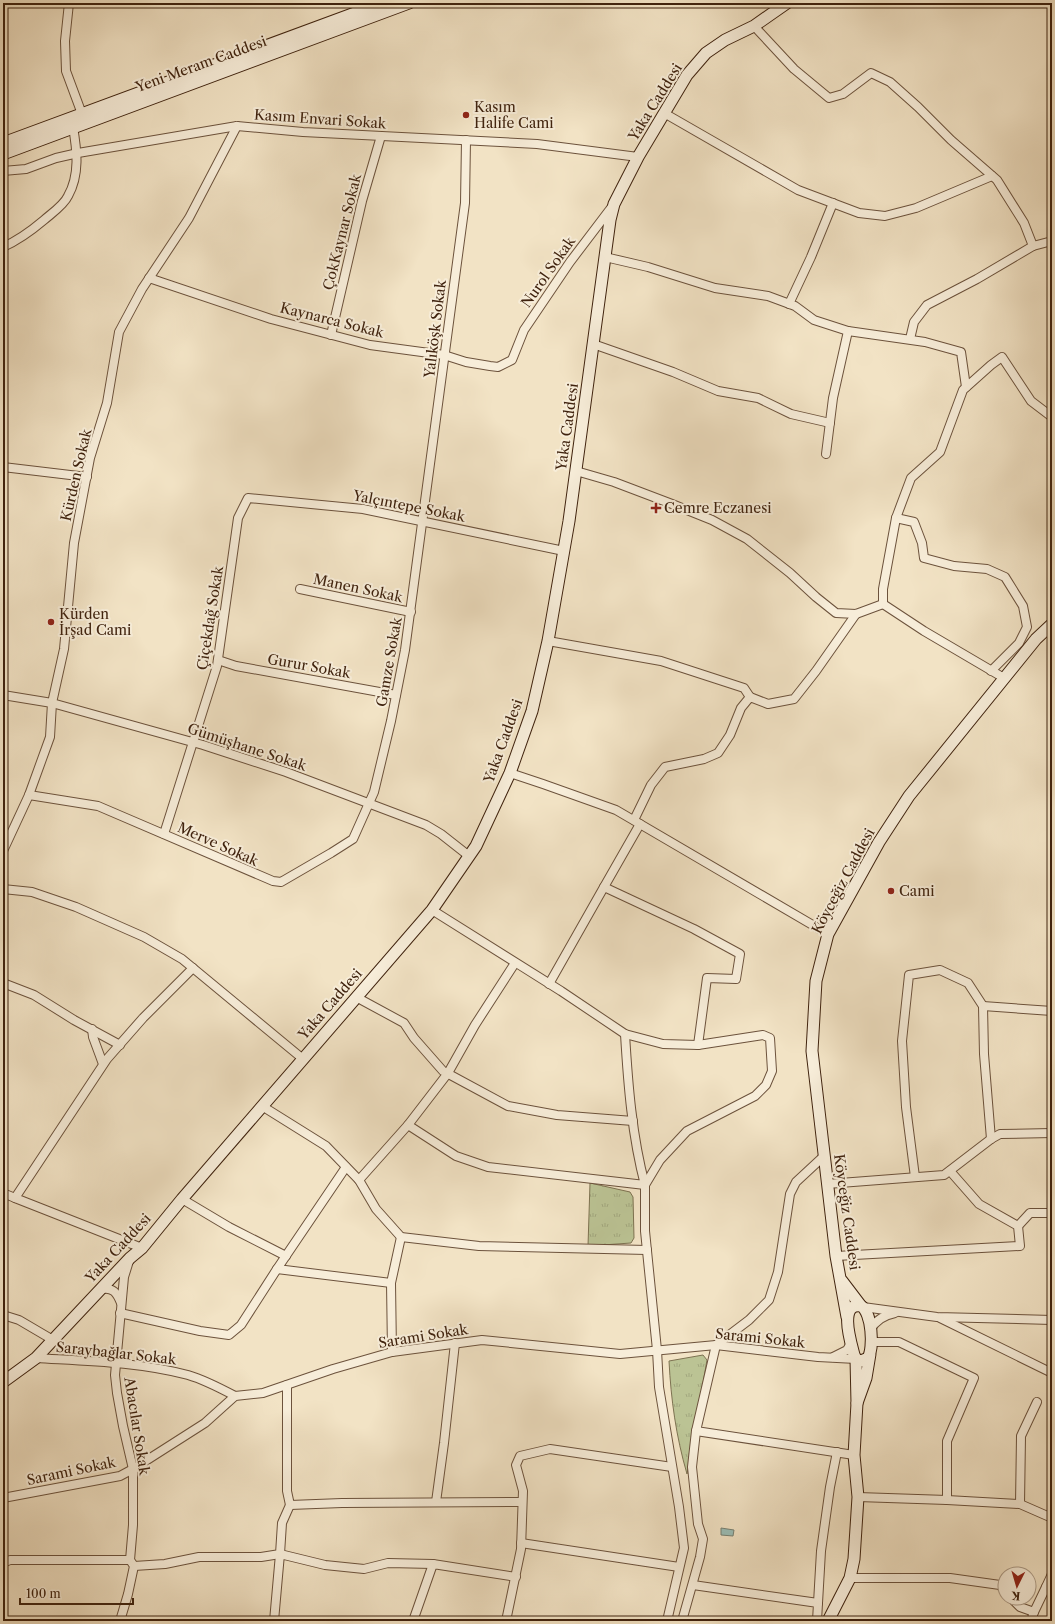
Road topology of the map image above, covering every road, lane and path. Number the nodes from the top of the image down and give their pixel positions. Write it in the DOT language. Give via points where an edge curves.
graph roads {
  1 [pos="69,3"];
  2 [pos="382,3"];
  3 [pos="409,3"];
  4 [pos="787,3"];
  5 [pos="754,26"];
  6 [pos="664,113"];
  7 [pos="82,114"];
  8 [pos="237,126"];
  9 [pos="73,127"];
  10 [pos="381,136"];
  11 [pos="466,140"];
  12 [pos="3,143"];
  13 [pos="78,153"];
  14 [pos="3,154"];
  15 [pos="638,157"];
  16 [pos="3,171"];
  17 [pos="992,176"];
  18 [pos="833,203"];
  19 [pos="614,204"];
  20 [pos="1052,241"];
  21 [pos="3,246"];
  22 [pos="1033,246"];
  23 [pos="605,257"];
  24 [pos="3,258"];
  25 [pos="149,278"];
  26 [pos="789,304"];
  27 [pos="848,331"];
  28 [pos="331,335"];
  29 [pos="910,339"];
  30 [pos="593,344"];
  31 [pos="444,355"];
  32 [pos="512,360"];
  33 [pos="966,387"];
  34 [pos="1052,417"];
  35 [pos="830,423"];
  36 [pos="826,454"];
  37 [pos="3,467"];
  38 [pos="576,471"];
  39 [pos="87,477"];
  40 [pos="248,498"];
  41 [pos="896,518"];
  42 [pos="423,522"];
  43 [pos="564,551"];
  44 [pos="300,589"];
  45 [pos="883,604"];
  46 [pos="411,612"];
  47 [pos="856,614"];
  48 [pos="1052,624"];
  49 [pos="548,641"];
  50 [pos="218,660"];
  51 [pos="991,671"];
  52 [pos="1004,678"];
  53 [pos="3,695"];
  54 [pos="396,695"];
  55 [pos="750,697"];
  56 [pos="52,703"];
  57 [pos="193,742"];
  58 [pos="510,773"];
  59 [pos="29,795"];
  60 [pos="369,804"];
  61 [pos="637,822"];
  62 [pos="164,834"];
  63 [pos="3,851"];
  64 [pos="469,856"];
  65 [pos="604,887"];
  66 [pos="3,890"];
  67 [pos="432,910"];
  68 [pos="828,934"];
  69 [pos="516,963"];
  70 [pos="193,968"];
  71 [pos="3,983"];
  72 [pos="549,984"];
  73 [pos="356,997"];
  74 [pos="983,1006"];
  75 [pos="1052,1011"];
  76 [pos="92,1029"];
  77 [pos="625,1034"];
  78 [pos="120,1045"];
  79 [pos="698,1045"];
  80 [pos="303,1059"];
  81 [pos="103,1064"];
  82 [pos="448,1073"];
  83 [pos="262,1106"];
  84 [pos="633,1121"];
  85 [pos="408,1125"];
  86 [pos="1052,1133"];
  87 [pos="990,1139"];
  88 [pos="824,1156"];
  89 [pos="346,1167"];
  90 [pos="950,1171"];
  91 [pos="915,1177"];
  92 [pos="359,1180"];
  93 [pos="827,1184"];
  94 [pos="645,1185"];
  95 [pos="3,1192"];
  96 [pos="15,1198"];
  97 [pos="182,1199"];
  98 [pos="1052,1213"];
  99 [pos="1018,1226"];
  100 [pos="401,1237"];
  101 [pos="142,1248"];
  102 [pos="646,1250"];
  103 [pos="286,1256"];
  104 [pos="836,1256"];
  105 [pos="130,1258"];
  106 [pos="278,1269"];
  107 [pos="841,1279"];
  108 [pos="391,1283"];
  109 [pos="102,1289"];
  110 [pos="121,1303"];
  111 [pos="862,1306"];
  112 [pos="900,1312"];
  113 [pos="120,1313"];
  114 [pos="3,1315"];
  115 [pos="937,1316"];
  116 [pos="847,1317"];
  117 [pos="1052,1320"];
  118 [pos="870,1330"];
  119 [pos="53,1340"];
  120 [pos="872,1342"];
  121 [pos="455,1343"];
  122 [pos="851,1343"];
  123 [pos="716,1344"];
  124 [pos="657,1350"];
  125 [pos="392,1352"];
  126 [pos="870,1354"];
  127 [pos="36,1358"];
  128 [pos="830,1358"];
  129 [pos="856,1359"];
  130 [pos="117,1364"];
  131 [pos="1052,1373"];
  132 [pos="3,1382"];
  133 [pos="287,1385"];
  134 [pos="236,1396"];
  135 [pos="1036,1402"];
  136 [pos="857,1403"];
  137 [pos="696,1431"];
  138 [pos="837,1452"];
  139 [pos="854,1455"];
  140 [pos="672,1467"];
  141 [pos="133,1470"];
  142 [pos="858,1497"];
  143 [pos="3,1498"];
  144 [pos="947,1500"];
  145 [pos="436,1502"];
  146 [pos="522,1502"];
  147 [pos="1020,1504"];
  148 [pos="290,1505"];
  149 [pos="1052,1518"];
  150 [pos="521,1543"];
  151 [pos="280,1554"];
  152 [pos="3,1562"];
  153 [pos="132,1563"];
  154 [pos="433,1564"];
  155 [pos="679,1567"];
  156 [pos="1052,1574"];
  157 [pos="516,1577"];
  158 [pos="850,1578"];
  159 [pos="693,1585"];
  160 [pos="997,1585"];
  161 [pos="1049,1589"];
  162 [pos="818,1603"];
  163 [pos="1018,1606"];
  164 [pos="1034,1612"];
  165 [pos="120,1621"];
  166 [pos="274,1621"];
  167 [pos="412,1621"];
  168 [pos="506,1621"];
  169 [pos="667,1621"];
  170 [pos="682,1621"];
  171 [pos="817,1621"];
  172 [pos="828,1621"];
  173 [pos="1031,1621"];
  1 -- 7 [label="street" via="65,41 66,71"];
  2 -- 7 [label="street, Yeni Meram Caddesi"];
  3 -- 9 [label="street, Yeni Meram Caddesi"];
  4 -- 5 [label="street, Yaka Caddesi"];
  5 -- 6 [label="street, Yaka Caddesi" via="725,40 706,53 687,75"];
  5 -- 17 [label="street" via="794,69 828,98 843,94 871,73 890,82"];
  6 -- 15 [label="street, Yaka Caddesi"];
  6 -- 18 [label="street" via="798,190"];
  7 -- 12 [label="street, Yeni Meram Caddesi"];
  8 -- 10 [label="street, Kasım Envari Sokak"];
  8 -- 13 [label="street, Kasım Envari Sokak"];
  8 -- 25 [label="street, Kürden Sokak" via="189,218"];
  9 -- 13 [label="street"];
  9 -- 14 [label="street, Yeni Meram Caddesi"];
  10 -- 11 [label="street, Kasım Envari Sokak"];
  10 -- 28 [label="street, ÇokKaynar Sokak" via="362,201"];
  11 -- 15 [label="street, Kasım Envari Sokak" via="537,144"];
  11 -- 31 [label="street, Yalıköşk Sokak" via="465,203"];
  13 -- 16 [label="street, Kasım Envari Sokak" via="26,169"];
  13 -- 21 [label="street" via="76,173 68,197 33,230"];
  15 -- 19 [label="street, Yaka Caddesi"];
  17 -- 18 [label="street" via="916,208 885,216 859,213"];
  17 -- 22 [label="street" via="1024,223"];
  18 -- 26 [label="street"];
  19 -- 23 [label="street, Yaka Caddesi"];
  19 -- 32 [label="street, Nurol Sokak" via="570,262 524,330"];
  20 -- 22 [label="street"];
  21 -- 24 [label="street"];
  22 -- 29 [label="street" via="927,305 914,322"];
  23 -- 26 [label="street" via="648,267 715,288 768,296"];
  23 -- 30 [label="street, Yaka Caddesi"];
  25 -- 28 [label="street, Kaynarca Sokak" via="271,319"];
  25 -- 39 [label="street, Kürden Sokak" via="119,332 107,403 90,458"];
  26 -- 27 [label="street" via="814,320"];
  27 -- 29 [label="street"];
  27 -- 35 [label="street"];
  28 -- 31 [label="street, Kaynarca Sokak" via="370,345"];
  29 -- 33 [label="street" via="961,352"];
  30 -- 35 [label="street" via="718,391 758,398 791,414"];
  30 -- 38 [label="street, Yaka Caddesi"];
  31 -- 32 [label="street, Kaynarca Sokak" via="466,362 498,367"];
  31 -- 42 [label="street, Yalıköşk Sokak"];
  33 -- 34 [label="street" via="1002,357 1031,401"];
  33 -- 41 [label="street" via="940,452 911,478"];
  35 -- 36 [label="street"];
  37 -- 39 [label="street"];
  38 -- 43 [label="street, Yaka Caddesi"];
  38 -- 47 [label="street" via="614,482 712,520 747,538 836,613"];
  39 -- 56 [label="street, Kürden Sokak" via="74,543 64,649"];
  40 -- 42 [label="street, Yalçıntepe Sokak" via="363,510"];
  40 -- 50 [label="street, Çiçekdağ Sokak" via="238,518"];
  41 -- 45 [label="street" via="883,589"];
  41 -- 51 [label="street" via="914,522 922,543 924,558 954,566 987,568 1006,576 1023,606 1027,627 1019,643"];
  42 -- 43 [label="street, Yalçıntepe Sokak"];
  42 -- 46 [label="street, Gamze Sokak"];
  43 -- 49 [label="street, Yaka Caddesi"];
  44 -- 46 [label="street, Manen Sokak"];
  45 -- 47 [label="street"];
  45 -- 51 [label="street"];
  46 -- 54 [label="street, Gamze Sokak"];
  47 -- 55 [label="street" via="794,699 768,704"];
  48 -- 52 [label="street, Köyceğiz Caddesi"];
  49 -- 55 [label="street" via="661,661 744,688"];
  49 -- 58 [label="street, Yaka Caddesi" via="532,711"];
  50 -- 54 [label="street, Gurur Sokak" via="236,666"];
  50 -- 57 [label="street, Çiçekdağ Sokak"];
  51 -- 52 [label="street"];
  52 -- 68 [label="street, Köyceğiz Caddesi" via="909,796 879,842"];
  53 -- 56 [label="street, Gümüşhane Sokak"];
  54 -- 60 [label="street, Gamze Sokak"];
  55 -- 61 [label="street" via="741,708 730,736 718,753 704,759 665,767 651,785"];
  56 -- 57 [label="street, Gümüşhane Sokak"];
  56 -- 59 [label="street, Kürden Sokak" via="50,737"];
  57 -- 60 [label="street, Gümüşhane Sokak" via="286,772"];
  57 -- 62 [label="street, Çiçekdağ Sokak"];
  58 -- 61 [label="street" via="616,810"];
  58 -- 64 [label="street, Yaka Caddesi"];
  59 -- 62 [label="street, Merve Sokak" via="98,806"];
  59 -- 63 [label="street, Kürden Sokak"];
  60 -- 62 [label="street, Merve Sokak" via="353,839 281,882 262,878"];
  60 -- 64 [label="street, Gümüşhane Sokak" via="426,825"];
  61 -- 65 [label="street"];
  61 -- 68 [label="street"];
  64 -- 67 [label="street, Yaka Caddesi"];
  65 -- 72 [label="street"];
  65 -- 79 [label="street" via="694,929 740,954 736,979 707,978"];
  66 -- 70 [label="street" via="32,892 76,907 144,937"];
  67 -- 69 [label="street"];
  67 -- 73 [label="street, Yaka Caddesi"];
  68 -- 88 [label="street, Köyceğiz Caddesi" via="816,980 812,1052"];
  69 -- 72 [label="street"];
  69 -- 82 [label="street" via="475,1025"];
  70 -- 78 [label="street"];
  70 -- 80 [label="street"];
  71 -- 76 [label="street" via="34,995"];
  72 -- 77 [label="street"];
  73 -- 80 [label="street, Yaka Caddesi"];
  73 -- 82 [label="street" via="404,1023 443,1071"];
  74 -- 75 [label="street"];
  74 -- 87 [label="street"];
  74 -- 91 [label="street" via="968,983 940,970 909,975 902,1041 906,1107"];
  76 -- 78 [label="street"];
  76 -- 81 [label="street"];
  77 -- 79 [label="street" via="663,1044"];
  77 -- 84 [label="street"];
  78 -- 81 [label="street"];
  79 -- 94 [label="street" via="763,1035 770,1038 772,1071 766,1085 755,1096 687,1131 660,1160"];
  80 -- 83 [label="street, Yaka Caddesi"];
  81 -- 96 [label="street"];
  82 -- 84 [label="street" via="508,1106 557,1115"];
  82 -- 85 [label="street"];
  83 -- 89 [label="street" via="326,1146"];
  83 -- 97 [label="street, Yaka Caddesi"];
  84 -- 94 [label="street" via="638,1160"];
  85 -- 92 [label="street"];
  85 -- 94 [label="street" via="456,1156 488,1167"];
  86 -- 87 [label="street" via="1000,1134"];
  87 -- 90 [label="street"];
  88 -- 93 [label="street, Köyceğiz Caddesi"];
  88 -- 123 [label="street" via="796,1182 790,1194 778,1272 768,1300 749,1320"];
  89 -- 92 [label="street"];
  89 -- 103 [label="street"];
  90 -- 91 [label="street" via="944,1175"];
  90 -- 99 [label="street" via="979,1204"];
  91 -- 93 [label="street"];
  92 -- 100 [label="street" via="376,1209"];
  93 -- 104 [label="street, Köyceğiz Caddesi"];
  94 -- 102 [label="street"];
  95 -- 96 [label="street"];
  96 -- 101 [label="street"];
  97 -- 101 [label="street, Yaka Caddesi"];
  97 -- 103 [label="street"];
  98 -- 99 [label="street" via="1030,1213"];
  99 -- 104 [label="street" via="1020,1246"];
  100 -- 102 [label="street" via="480,1246"];
  100 -- 108 [label="street"];
  101 -- 105 [label="street, Yaka Caddesi"];
  102 -- 124 [label="street"];
  103 -- 106 [label="street"];
  104 -- 107 [label="street, Köyceğiz Caddesi"];
  105 -- 109 [label="street, Yaka Caddesi"];
  105 -- 110 [label="street, Abacılar Sokak" via="124,1277"];
  106 -- 108 [label="street"];
  106 -- 113 [label="street" via="241,1325 229,1335"];
  107 -- 111 [label="street, Köyceğiz Caddesi"];
  107 -- 116 [label="street, Köyceğiz Caddesi"];
  108 -- 125 [label="street"];
  109 -- 110 [label="street" via="113,1290"];
  109 -- 119 [label="street, Yaka Caddesi"];
  110 -- 113 [label="street, Abacılar Sokak"];
  111 -- 112 [label="street"];
  111 -- 116 [label="street" via="852,1307"];
  111 -- 118 [label="street" via="868,1317"];
  112 -- 115 [label="street"];
  112 -- 118 [label="street" via="880,1318"];
  113 -- 130 [label="street, Abacılar Sokak"];
  114 -- 119 [label="street" via="19,1320"];
  115 -- 117 [label="street"];
  115 -- 131 [label="street"];
  116 -- 122 [label="street, Köyceğiz Caddesi"];
  118 -- 120 [label="street"];
  119 -- 127 [label="street, Yaka Caddesi"];
  120 -- 126 [label="street"];
  120 -- 144 [label="street" via="899,1342 974,1378 948,1441"];
  121 -- 124 [label="street, Sarami Sokak" via="482,1340 620,1354"];
  121 -- 125 [label="street, Sarami Sokak"];
  121 -- 145 [label="street"];
  122 -- 128 [label="street" via="843,1353"];
  122 -- 129 [label="street, Köyceğiz Caddesi"];
  123 -- 124 [label="street, Sarami Sokak"];
  123 -- 128 [label="street, Sarami Sokak"];
  123 -- 137 [label="street"];
  124 -- 140 [label="street" via="659,1387"];
  125 -- 133 [label="street, Sarami Sokak"];
  126 -- 129 [label="street" via="866,1360"];
  126 -- 136 [label="street" via="866,1378"];
  127 -- 130 [label="street, Saraybağlar Sokak"];
  127 -- 132 [label="street, Yaka Caddesi"];
  128 -- 129 [label="street, Sarami Sokak"];
  129 -- 136 [label="street"];
  130 -- 134 [label="street, Saraybağlar Sokak" via="188,1375"];
  130 -- 141 [label="street, Abacılar Sokak" via="117,1393"];
  133 -- 134 [label="street, Sarami Sokak" via="263,1393"];
  133 -- 148 [label="street" via="287,1491"];
  134 -- 141 [label="street, Sarami Sokak" via="205,1423"];
  135 -- 147 [label="street" via="1021,1436"];
  136 -- 139 [label="street"];
  137 -- 138 [label="street"];
  137 -- 159 [label="street" via="692,1467 702,1539"];
  138 -- 139 [label="street"];
  138 -- 162 [label="street" via="821,1551"];
  139 -- 142 [label="street"];
  140 -- 146 [label="street" via="550,1449 520,1456 516,1465 523,1491"];
  140 -- 155 [label="street" via="684,1548"];
  141 -- 143 [label="street, Sarami Sokak" via="120,1476"];
  141 -- 153 [label="street, Abacılar Sokak"];
  142 -- 144 [label="street"];
  142 -- 158 [label="street" via="856,1539"];
  144 -- 147 [label="street"];
  145 -- 146 [label="street"];
  145 -- 148 [label="street"];
  146 -- 150 [label="street"];
  147 -- 149 [label="street"];
  148 -- 151 [label="street" via="282,1522"];
  150 -- 155 [label="street"];
  150 -- 157 [label="street"];
  151 -- 153 [label="street" via="261,1557 198,1557 165,1564"];
  151 -- 154 [label="street" via="326,1565 364,1569 388,1563"];
  151 -- 166 [label="street"];
  152 -- 153 [label="street" via="10,1560"];
  153 -- 165 [label="street, Abacılar Sokak" via="128,1594"];
  154 -- 157 [label="street"];
  154 -- 167 [label="street"];
  155 -- 169 [label="street"];
  156 -- 161 [label="street"];
  157 -- 168 [label="street"];
  158 -- 160 [label="street" via="950,1578"];
  158 -- 172 [label="street"];
  159 -- 162 [label="street"];
  159 -- 170 [label="street"];
  161 -- 164 [label="street"];
  162 -- 171 [label="street"];
  163 -- 164 [label="street"];
  164 -- 173 [label="street"];
}
